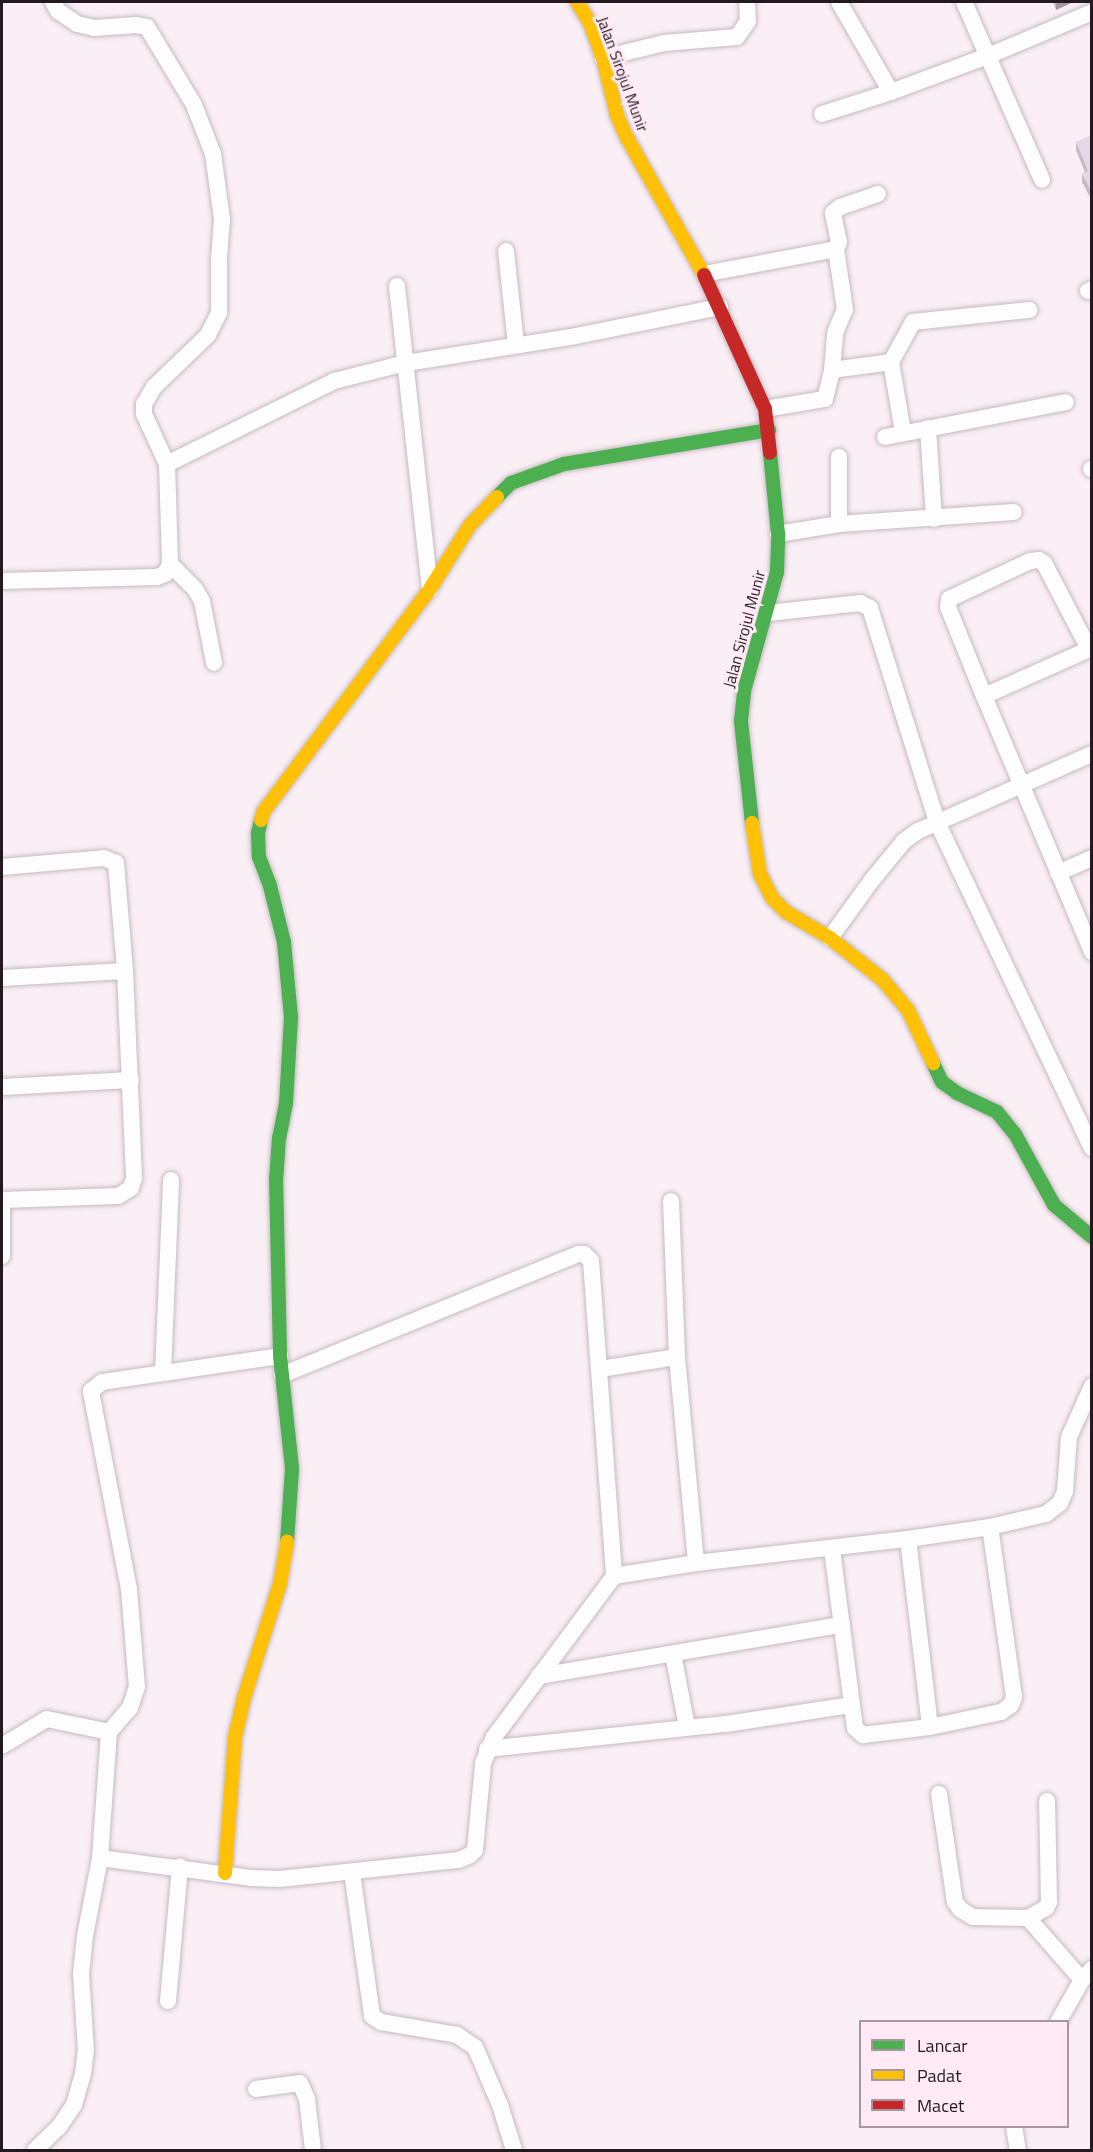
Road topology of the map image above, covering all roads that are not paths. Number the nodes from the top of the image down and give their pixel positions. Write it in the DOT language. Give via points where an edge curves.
graph roads {
  1 [pos="53,2"];
  2 [pos="577,2"];
  3 [pos="747,2"];
  4 [pos="839,2"];
  5 [pos="964,2"];
  6 [pos="1092,12"];
  7 [pos="988,56"];
  8 [pos="603,58"];
  9 [pos="891,92"];
  10 [pos="822,114"];
  11 [pos="1042,180"];
  12 [pos="878,195"];
  13 [pos="836,249"];
  14 [pos="506,251"];
  15 [pos="704,274"];
  16 [pos="397,286"];
  17 [pos="720,307"];
  18 [pos="1029,310"];
  19 [pos="516,344"];
  20 [pos="891,362"];
  21 [pos="406,363"];
  22 [pos="831,370"];
  23 [pos="1066,402"];
  24 [pos="765,409"];
  25 [pos="928,428"];
  26 [pos="769,430"];
  27 [pos="903,432"];
  28 [pos="885,437"];
  29 [pos="838,457"];
  30 [pos="167,464"];
  31 [pos="1014,512"];
  32 [pos="934,519"];
  33 [pos="839,524"];
  34 [pos="778,534"];
  35 [pos="170,564"];
  36 [pos="2,581"];
  37 [pos="430,589"];
  38 [pos="768,613"];
  39 [pos="1090,648"];
  40 [pos="214,663"];
  41 [pos="984,696"];
  42 [pos="1092,754"];
  43 [pos="1021,784"];
  44 [pos="937,822"];
  45 [pos="1092,858"];
  46 [pos="2,867"];
  47 [pos="1058,873"];
  48 [pos="830,938"];
  49 [pos="1092,952"];
  50 [pos="125,971"];
  51 [pos="2,978"];
  52 [pos="131,1080"];
  53 [pos="2,1087"];
  54 [pos="1092,1148"];
  55 [pos="171,1180"];
  56 [pos="2,1200"];
  57 [pos="671,1201"];
  58 [pos="1092,1237"];
  59 [pos="2,1256"];
  60 [pos="280,1356"];
  61 [pos="677,1357"];
  62 [pos="600,1369"];
  63 [pos="163,1373"];
  64 [pos="282,1375"];
  65 [pos="1092,1386"];
  66 [pos="990,1527"];
  67 [pos="908,1539"];
  68 [pos="832,1549"];
  69 [pos="696,1563"];
  70 [pos="614,1576"];
  71 [pos="842,1625"];
  72 [pos="673,1654"];
  73 [pos="539,1676"];
  74 [pos="850,1705"];
  75 [pos="687,1726"];
  76 [pos="930,1727"];
  77 [pos="109,1732"];
  78 [pos="2,1746"];
  79 [pos="487,1749"];
  80 [pos="939,1794"];
  81 [pos="1047,1801"];
  82 [pos="100,1858"];
  83 [pos="180,1867"];
  84 [pos="352,1872"];
  85 [pos="225,1873"];
  86 [pos="1028,1918"];
  87 [pos="1087,1974"];
  88 [pos="168,2001"];
  89 [pos="1059,2020"];
  90 [pos="256,2089"];
  91 [pos="1014,2128"];
  92 [pos="35,2151"];
  93 [pos="313,2151"];
  94 [pos="514,2151"];
  95 [pos="1018,2151"];
  1 -- 30 [label="street" via="77,24 95,28 147,27 194,105 213,154 222,219 219,313 208,334 154,387 144,404 144,414"];
  2 -- 8 [label="street, Jalan Sirojul Munir"];
  3 -- 8 [label="street" via="747,21 737,37 664,43"];
  4 -- 9 [label="street"];
  5 -- 7 [label="street"];
  6 -- 7 [label="street"];
  7 -- 9 [label="street"];
  7 -- 11 [label="street"];
  8 -- 15 [label="street, Jalan Sirojul Munir" via="626,136"];
  9 -- 10 [label="street"];
  12 -- 13 [label="street" via="833,213 839,242"];
  13 -- 15 [label="street"];
  13 -- 22 [label="street" via="845,310 835,333"];
  14 -- 19 [label="street"];
  15 -- 17 [label="street, Jalan Sirojul Munir"];
  16 -- 21 [label="street"];
  17 -- 19 [label="street"];
  17 -- 24 [label="street, Jalan Sirojul Munir"];
  18 -- 20 [label="street" via="913,322"];
  19 -- 21 [label="street"];
  20 -- 22 [label="street"];
  20 -- 27 [label="street"];
  21 -- 30 [label="street" via="334,381"];
  21 -- 37 [label="street"];
  22 -- 24 [label="street" via="825,399"];
  23 -- 25 [label="street"];
  24 -- 26 [label="street, Jalan Sirojul Munir"];
  25 -- 27 [label="street"];
  25 -- 32 [label="street"];
  26 -- 34 [label="street, Jalan Sirojul Munir"];
  26 -- 37 [label="street" via="564,464 528,475 511,483 470,525"];
  27 -- 28 [label="street"];
  29 -- 33 [label="street"];
  30 -- 35 [label="street"];
  31 -- 32 [label="street"];
  32 -- 33 [label="street"];
  33 -- 34 [label="street"];
  34 -- 38 [label="street, Jalan Sirojul Munir" via="777,572"];
  35 -- 36 [label="street" via="165,574 158,577"];
  35 -- 40 [label="street" via="202,601"];
  37 -- 60 [label="street" via="264,811 258,833 260,857 284,942 291,1017 276,1177"];
  38 -- 44 [label="street" via="861,603 870,608"];
  38 -- 48 [label="street, Jalan Sirojul Munir" via="746,681 741,721 754,845 760,874 772,898 786,912"];
  39 -- 41 [label="street"];
  39 -- 41 [label="street" via="1044,563 1030,561 949,599 948,607"];
  41 -- 43 [label="street"];
  42 -- 43 [label="street"];
  43 -- 44 [label="street"];
  43 -- 47 [label="street"];
  44 -- 48 [label="street" via="904,841"];
  44 -- 54 [label="street"];
  45 -- 47 [label="street"];
  46 -- 50 [label="street" via="111,860 118,869"];
  47 -- 49 [label="street"];
  48 -- 58 [label="street, Jalan Sirojul Munir" via="882,979 916,1025 942,1082 997,1112 1015,1134 1053,1205"];
  50 -- 51 [label="street"];
  50 -- 52 [label="street"];
  52 -- 53 [label="street"];
  52 -- 56 [label="street" via="135,1178 131,1188 118,1196"];
  55 -- 63 [label="street"];
  56 -- 59 [label="street"];
  57 -- 61 [label="street"];
  60 -- 63 [label="street"];
  60 -- 64 [label="street"];
  61 -- 62 [label="street"];
  61 -- 69 [label="street"];
  62 -- 64 [label="street" via="591,1262 579,1254"];
  62 -- 70 [label="street"];
  63 -- 77 [label="street" via="102,1382 91,1392 129,1589 137,1687 130,1708"];
  64 -- 85 [label="street" via="292,1469 288,1537 280,1584 235,1737"];
  65 -- 66 [label="street" via="1069,1437 1065,1491 1060,1503 1046,1514"];
  66 -- 67 [label="street"];
  66 -- 76 [label="street" via="1014,1697 1011,1705 1000,1712"];
  67 -- 68 [label="street"];
  67 -- 76 [label="street"];
  68 -- 69 [label="street"];
  68 -- 71 [label="street"];
  69 -- 70 [label="street"];
  70 -- 73 [label="street"];
  71 -- 72 [label="street"];
  71 -- 74 [label="street"];
  72 -- 73 [label="street"];
  72 -- 75 [label="street"];
  73 -- 79 [label="street"];
  74 -- 75 [label="street"];
  74 -- 76 [label="street" via="855,1728 863,1735"];
  75 -- 79 [label="street"];
  77 -- 78 [label="street" via="47,1719"];
  77 -- 82 [label="street"];
  79 -- 84 [label="street" via="475,1850 470,1855 459,1860"];
  80 -- 86 [label="street" via="955,1902 960,1909 973,1917"];
  81 -- 86 [label="street" via="1049,1902"];
  82 -- 83 [label="street"];
  82 -- 92 [label="street" via="84,1936 81,1974 86,2051 82,2074 74,2105"];
  83 -- 85 [label="street"];
  83 -- 88 [label="street"];
  84 -- 85 [label="street" via="280,1879"];
  84 -- 94 [label="street" via="372,2016 381,2022 457,2035 475,2047 501,2105"];
  86 -- 87 [label="street"];
  87 -- 89 [label="street"];
  90 -- 93 [label="street" via="300,2083 307,2099"];
  91 -- 95 [label="street"];
}
